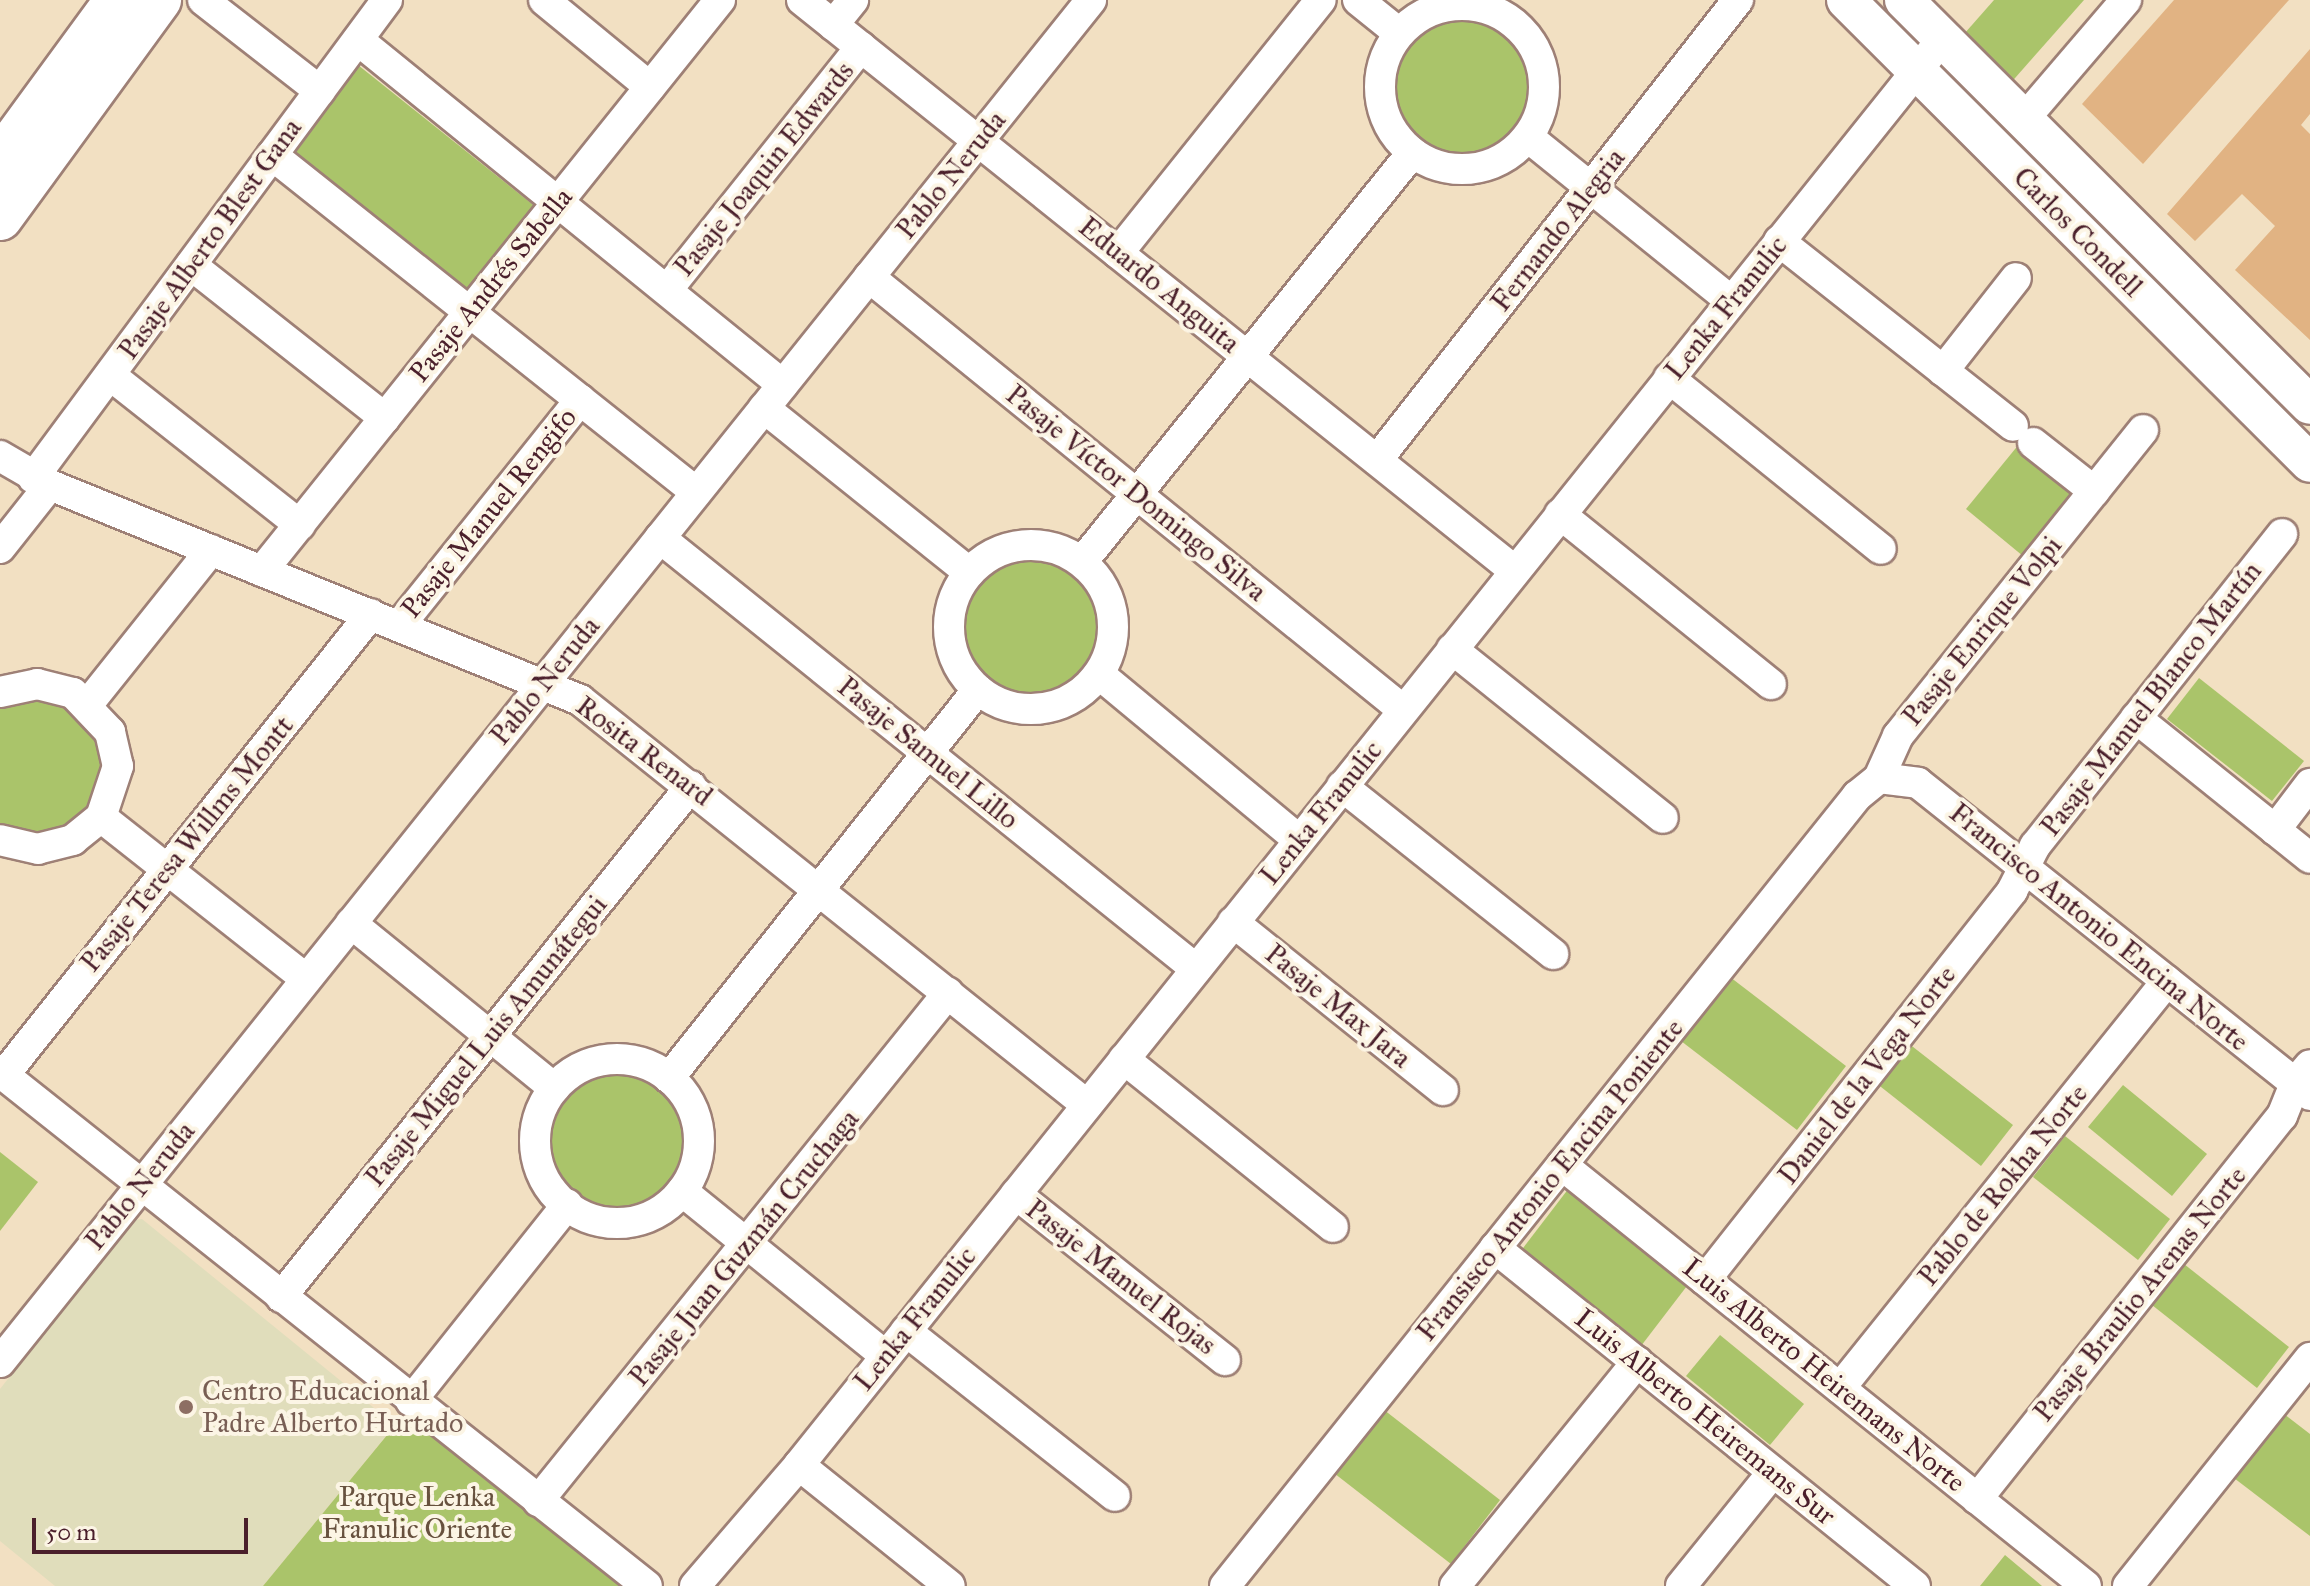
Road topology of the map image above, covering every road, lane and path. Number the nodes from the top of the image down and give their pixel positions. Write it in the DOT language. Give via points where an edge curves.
graph roads {
  1 [pos="117,0"];
  2 [pos="159,0"];
  3 [pos="203,0"];
  4 [pos="387,0"];
  5 [pos="544,0"];
  6 [pos="720,0"];
  7 [pos="802,0"];
  8 [pos="853,0"];
  9 [pos="1091,0"];
  10 [pos="1321,0"];
  11 [pos="1358,0"];
  12 [pos="1738,0"];
  13 [pos="1846,0"];
  14 [pos="1904,0"];
  15 [pos="2126,0"];
  16 [pos="1510,8"];
  17 [pos="833,25"];
  18 [pos="1399,33"];
  19 [pos="1943,38"];
  20 [pos="358,40"];
  21 [pos="861,47"];
  22 [pos="1916,70"];
  23 [pos="650,87"];
  24 [pos="320,91"];
  25 [pos="2024,119"];
  26 [pos="1528,137"];
  27 [pos="978,141"];
  28 [pos="1412,153"];
  29 [pos="272,155"];
  30 [pos="0,160"];
  31 [pos="1591,188"];
  32 [pos="558,202"];
  33 [pos="0,218"];
  34 [pos="1779,241"];
  35 [pos="1118,253"];
  36 [pos="191,265"];
  37 [pos="869,277"];
  38 [pos="2016,278"];
  39 [pos="667,290"];
  40 [pos="1731,301"];
  41 [pos="470,312"];
  42 [pos="1247,356"];
  43 [pos="1943,371"];
  44 [pos="110,375"];
  45 [pos="1669,378"];
  46 [pos="783,385"];
  47 [pos="580,400"];
  48 [pos="2310,405"];
  49 [pos="764,408"];
  50 [pos="385,418"];
  51 [pos="2143,430"];
  52 [pos="0,456"];
  53 [pos="1377,460"];
  54 [pos="2310,463"];
  55 [pos="42,482"];
  56 [pos="2094,491"];
  57 [pos="696,492"];
  58 [pos="1137,494"];
  59 [pos="1560,514"];
  60 [pos="300,525"];
  61 [pos="2282,534"];
  62 [pos="660,538"];
  63 [pos="0,548"];
  64 [pos="1881,549"];
  65 [pos="211,550"];
  66 [pos="1082,562"];
  67 [pos="262,571"];
  68 [pos="1515,571"];
  69 [pos="969,572"];
  70 [pos="371,614"];
  71 [pos="399,626"];
  72 [pos="1452,649"];
  73 [pos="1099,674"];
  74 [pos="543,684"];
  75 [pos="1771,684"];
  76 [pos="978,690"];
  77 [pos="0,692"];
  78 [pos="88,704"];
  79 [pos="1403,710"];
  80 [pos="2136,718"];
  81 [pos="928,753"];
  82 [pos="1879,778"];
  83 [pos="2310,784"];
  84 [pos="691,786"];
  85 [pos="1342,786"];
  86 [pos="101,817"];
  87 [pos="1663,818"];
  88 [pos="2275,830"];
  89 [pos="0,840"];
  90 [pos="1299,840"];
  91 [pos="2310,858"];
  92 [pos="2025,867"];
  93 [pos="167,869"];
  94 [pos="820,890"];
  95 [pos="1233,922"];
  96 [pos="351,923"];
  97 [pos="1553,954"];
  98 [pos="1196,969"];
  99 [pos="306,979"];
  100 [pos="2167,981"];
  101 [pos="948,993"];
  102 [pos="490,1036"];
  103 [pos="1124,1059"];
  104 [pos="2,1073"];
  105 [pos="669,1078"];
  106 [pos="2305,1081"];
  107 [pos="554,1088"];
  108 [pos="1443,1090"];
  109 [pos="1087,1105"];
  110 [pos="1562,1165"];
  111 [pos="141,1185"];
  112 [pos="682,1191"];
  113 [pos="1016,1194"];
  114 [pos="567,1205"];
  115 [pos="1333,1227"];
  116 [pos="748,1244"];
  117 [pos="1495,1248"];
  118 [pos="1705,1280"];
  119 [pos="281,1297"];
  120 [pos="906,1331"];
  121 [pos="886,1356"];
  122 [pos="2310,1358"];
  123 [pos="1225,1360"];
  124 [pos="0,1362"];
  125 [pos="1637,1362"];
  126 [pos="1840,1388"];
  127 [pos="411,1401"];
  128 [pos="799,1465"];
  129 [pos="1773,1472"];
  130 [pos="1115,1496"];
  131 [pos="1977,1499"];
  132 [pos="538,1501"];
  133 [pos="1907,1583"];
  134 [pos="647,1586"];
  135 [pos="695,1586"];
  136 [pos="950,1586"];
  137 [pos="1225,1586"];
  138 [pos="1455,1586"];
  139 [pos="1681,1586"];
  140 [pos="2086,1586"];
  141 [pos="2128,1586"];
  1 -- 30 [label="main road"];
  2 -- 33 [label="main road"];
  3 -- 24 [label="street"];
  4 -- 20 [label="street, Pasaje Alberto Blest Gana"];
  5 -- 23 [label="street"];
  6 -- 23 [label="street, Pasaje Andrés Sabella"];
  7 -- 17 [label="street, Eduardo Anguita"];
  8 -- 17 [label="street"];
  9 -- 27 [label="street, Pablo Neruda"];
  10 -- 35 [label="street"];
  11 -- 18 [label="street"];
  12 -- 31 [label="street, Fernando Alegria"];
  13 -- 22 [label="street, Carlos Condell"];
  14 -- 19 [label="street, Carlos Condell"];
  15 -- 25 [label="street"];
  16 -- 18 [label="street" via="1441,7"];
  16 -- 26 [label="street" via="1532,44 1544,81 1543,101"];
  17 -- 21 [label="street, Eduardo Anguita"];
  18 -- 28 [label="street" via="1382,67 1380,95 1387,123"];
  19 -- 22 [label="street, Lenka Franulic"];
  19 -- 25 [label="street, Carlos Condell"];
  20 -- 24 [label="street, Pasaje Alberto Blest Gana"];
  20 -- 32 [label="street"];
  21 -- 27 [label="street, Eduardo Anguita"];
  21 -- 39 [label="street, Pasaje Joaquin Edwards"];
  22 -- 34 [label="street, Lenka Franulic"];
  22 -- 54 [label="street, Carlos Condell"];
  23 -- 32 [label="street, Pasaje Andrés Sabella"];
  24 -- 29 [label="street, Pasaje Alberto Blest Gana"];
  25 -- 48 [label="street, Carlos Condell"];
  26 -- 28 [label="street" via="1482,167 1445,168"];
  26 -- 31 [label="street"];
  27 -- 35 [label="street, Eduardo Anguita"];
  27 -- 37 [label="street, Pablo Neruda"];
  28 -- 42 [label="street"];
  29 -- 36 [label="street, Pasaje Alberto Blest Gana"];
  29 -- 41 [label="street"];
  31 -- 40 [label="street"];
  31 -- 53 [label="street, Fernando Alegria"];
  32 -- 39 [label="street"];
  32 -- 41 [label="street, Pasaje Andrés Sabella"];
  34 -- 40 [label="street, Lenka Franulic"];
  34 -- 43 [label="street"];
  35 -- 42 [label="street, Eduardo Anguita"];
  36 -- 44 [label="street, Pasaje Alberto Blest Gana"];
  36 -- 50 [label="street"];
  37 -- 46 [label="street, Pablo Neruda"];
  37 -- 58 [label="street, Pasaje Víctor Domingo Silva"];
  38 -- 43 [label="street"];
  39 -- 46 [label="street"];
  40 -- 45 [label="street, Lenka Franulic"];
  41 -- 47 [label="street"];
  41 -- 50 [label="street, Pasaje Andrés Sabella"];
  42 -- 53 [label="street, Eduardo Anguita"];
  42 -- 58 [label="street"];
  43 -- 56 [label="street"];
  44 -- 55 [label="street, Pasaje Alberto Blest Gana"];
  44 -- 60 [label="street"];
  45 -- 59 [label="street, Lenka Franulic"];
  45 -- 64 [label="street"];
  46 -- 49 [label="street, Pablo Neruda"];
  47 -- 57 [label="street"];
  47 -- 71 [label="street, Pasaje Manuel Rengifo"];
  49 -- 57 [label="street, Pablo Neruda"];
  49 -- 69 [label="street"];
  50 -- 60 [label="street, Pasaje Andrés Sabella"];
  51 -- 56 [label="street, Pasaje Enrique Volpi"];
  52 -- 55 [label="street, Rosita Renard"];
  53 -- 68 [label="street, Eduardo Anguita"];
  55 -- 63 [label="street, Pasaje Alberto Blest Gana"];
  55 -- 65 [label="street, Rosita Renard"];
  56 -- 82 [label="street, Pasaje Enrique Volpi" via="1898,736"];
  57 -- 62 [label="street, Pablo Neruda"];
  58 -- 66 [label="street"];
  58 -- 79 [label="street, Pasaje Víctor Domingo Silva"];
  59 -- 68 [label="street, Lenka Franulic"];
  59 -- 75 [label="street"];
  60 -- 67 [label="street, Pasaje Andrés Sabella"];
  61 -- 80 [label="street, Pasaje Manuel Blanco Martín"];
  62 -- 74 [label="street, Pablo Neruda"];
  62 -- 81 [label="street, Pasaje Samuel Lillo"];
  65 -- 67 [label="street, Rosita Renard"];
  65 -- 78 [label="street"];
  66 -- 69 [label="street" via="1054,548 1023,545 1003,549"];
  66 -- 73 [label="street" via="1107,594 1112,615 1108,656"];
  67 -- 70 [label="street, Rosita Renard"];
  68 -- 72 [label="street, Lenka Franulic"];
  69 -- 76 [label="street" via="951,605 949,633 956,660"];
  70 -- 71 [label="street, Rosita Renard"];
  70 -- 93 [label="street, Pasaje Teresa Willms Montt"];
  71 -- 74 [label="street, Rosita Renard"];
  72 -- 79 [label="street, Lenka Franulic"];
  72 -- 87 [label="street"];
  73 -- 76 [label="street" via="1070,699 1032,709 995,701"];
  73 -- 90 [label="street"];
  74 -- 84 [label="street, Rosita Renard" via="594,709"];
  74 -- 96 [label="street, Pablo Neruda"];
  76 -- 81 [label="street"];
  77 -- 78 [label="street" via="37,684 73,693"];
  78 -- 86 [label="street" via="116,749 116,784"];
  79 -- 85 [label="street, Lenka Franulic"];
  80 -- 88 [label="street"];
  80 -- 92 [label="street, Pasaje Manuel Blanco Martín" via="2035,846"];
  81 -- 94 [label="street"];
  81 -- 98 [label="street, Pasaje Samuel Lillo"];
  82 -- 92 [label="street, Francisco Antonio Encina Norte" via="1918,783"];
  82 -- 110 [label="street, Fransisco Antonio Encina Poniente" via="1857,796"];
  83 -- 88 [label="street"];
  84 -- 94 [label="street, Rosita Renard"];
  84 -- 102 [label="street, Pasaje Miguel Luis Amunátegui"];
  85 -- 90 [label="street, Lenka Franulic"];
  85 -- 97 [label="street"];
  86 -- 89 [label="street" via="89,830 56,846 19,847"];
  86 -- 93 [label="street"];
  88 -- 91 [label="street"];
  90 -- 95 [label="street, Lenka Franulic"];
  92 -- 100 [label="street, Francisco Antonio Encina Norte"];
  92 -- 118 [label="street, Daniel de la Vega Norte" via="2012,891"];
  93 -- 99 [label="street"];
  93 -- 104 [label="street, Pasaje Teresa Willms Montt"];
  94 -- 101 [label="street, Rosita Renard"];
  94 -- 105 [label="street"];
  95 -- 98 [label="street, Lenka Franulic"];
  95 -- 108 [label="street, Pasaje Max Jara"];
  96 -- 99 [label="street, Pablo Neruda"];
  96 -- 102 [label="street"];
  98 -- 103 [label="street, Lenka Franulic"];
  99 -- 111 [label="street, Pablo Neruda"];
  100 -- 106 [label="street, Francisco Antonio Encina Norte"];
  100 -- 126 [label="street, Pablo de Rokha Norte"];
  101 -- 109 [label="street, Rosita Renard"];
  101 -- 116 [label="street, Pasaje Juan Guzmán Cruchaga"];
  102 -- 107 [label="street"];
  102 -- 119 [label="street, Pasaje Miguel Luis Amunátegui"];
  103 -- 109 [label="street, Lenka Franulic"];
  103 -- 115 [label="street"];
  104 -- 111 [label="street"];
  105 -- 107 [label="street" via="637,1062 600,1061 583,1066"];
  105 -- 112 [label="street" via="687,1099 697,1125 698,1153"];
  106 -- 131 [label="street, Pasaje Braulio Arenas Norte"];
  107 -- 114 [label="street" via="539,1117 536,1149 546,1181"];
  109 -- 113 [label="street, Lenka Franulic"];
  110 -- 117 [label="street, Fransisco Antonio Encina Poniente"];
  110 -- 118 [label="street, Luis Alberto Heiremans Norte"];
  111 -- 119 [label="street"];
  111 -- 124 [label="street, Pablo Neruda"];
  112 -- 114 [label="street" via="658,1212 628,1222 596,1220"];
  112 -- 116 [label="street"];
  113 -- 120 [label="street, Lenka Franulic"];
  113 -- 123 [label="street, Pasaje Manuel Rojas"];
  114 -- 127 [label="street"];
  116 -- 121 [label="street"];
  116 -- 132 [label="street, Pasaje Juan Guzmán Cruchaga"];
  117 -- 125 [label="street, Luis Alberto Heiremans Sur"];
  117 -- 137 [label="street, Fransisco Antonio Encina Poniente"];
  118 -- 126 [label="street, Luis Alberto Heiremans Norte"];
  119 -- 127 [label="street"];
  120 -- 121 [label="street, Lenka Franulic"];
  120 -- 130 [label="street"];
  121 -- 128 [label="street, Lenka Franulic"];
  122 -- 141 [label="street"];
  125 -- 129 [label="street, Luis Alberto Heiremans Sur"];
  125 -- 138 [label="street"];
  126 -- 131 [label="street, Luis Alberto Heiremans Norte"];
  127 -- 132 [label="street"];
  128 -- 135 [label="street, Lenka Franulic"];
  128 -- 136 [label="street"];
  129 -- 133 [label="street, Luis Alberto Heiremans Sur"];
  129 -- 139 [label="street"];
  131 -- 140 [label="street, Luis Alberto Heiremans Norte"];
  132 -- 134 [label="street"];
}
